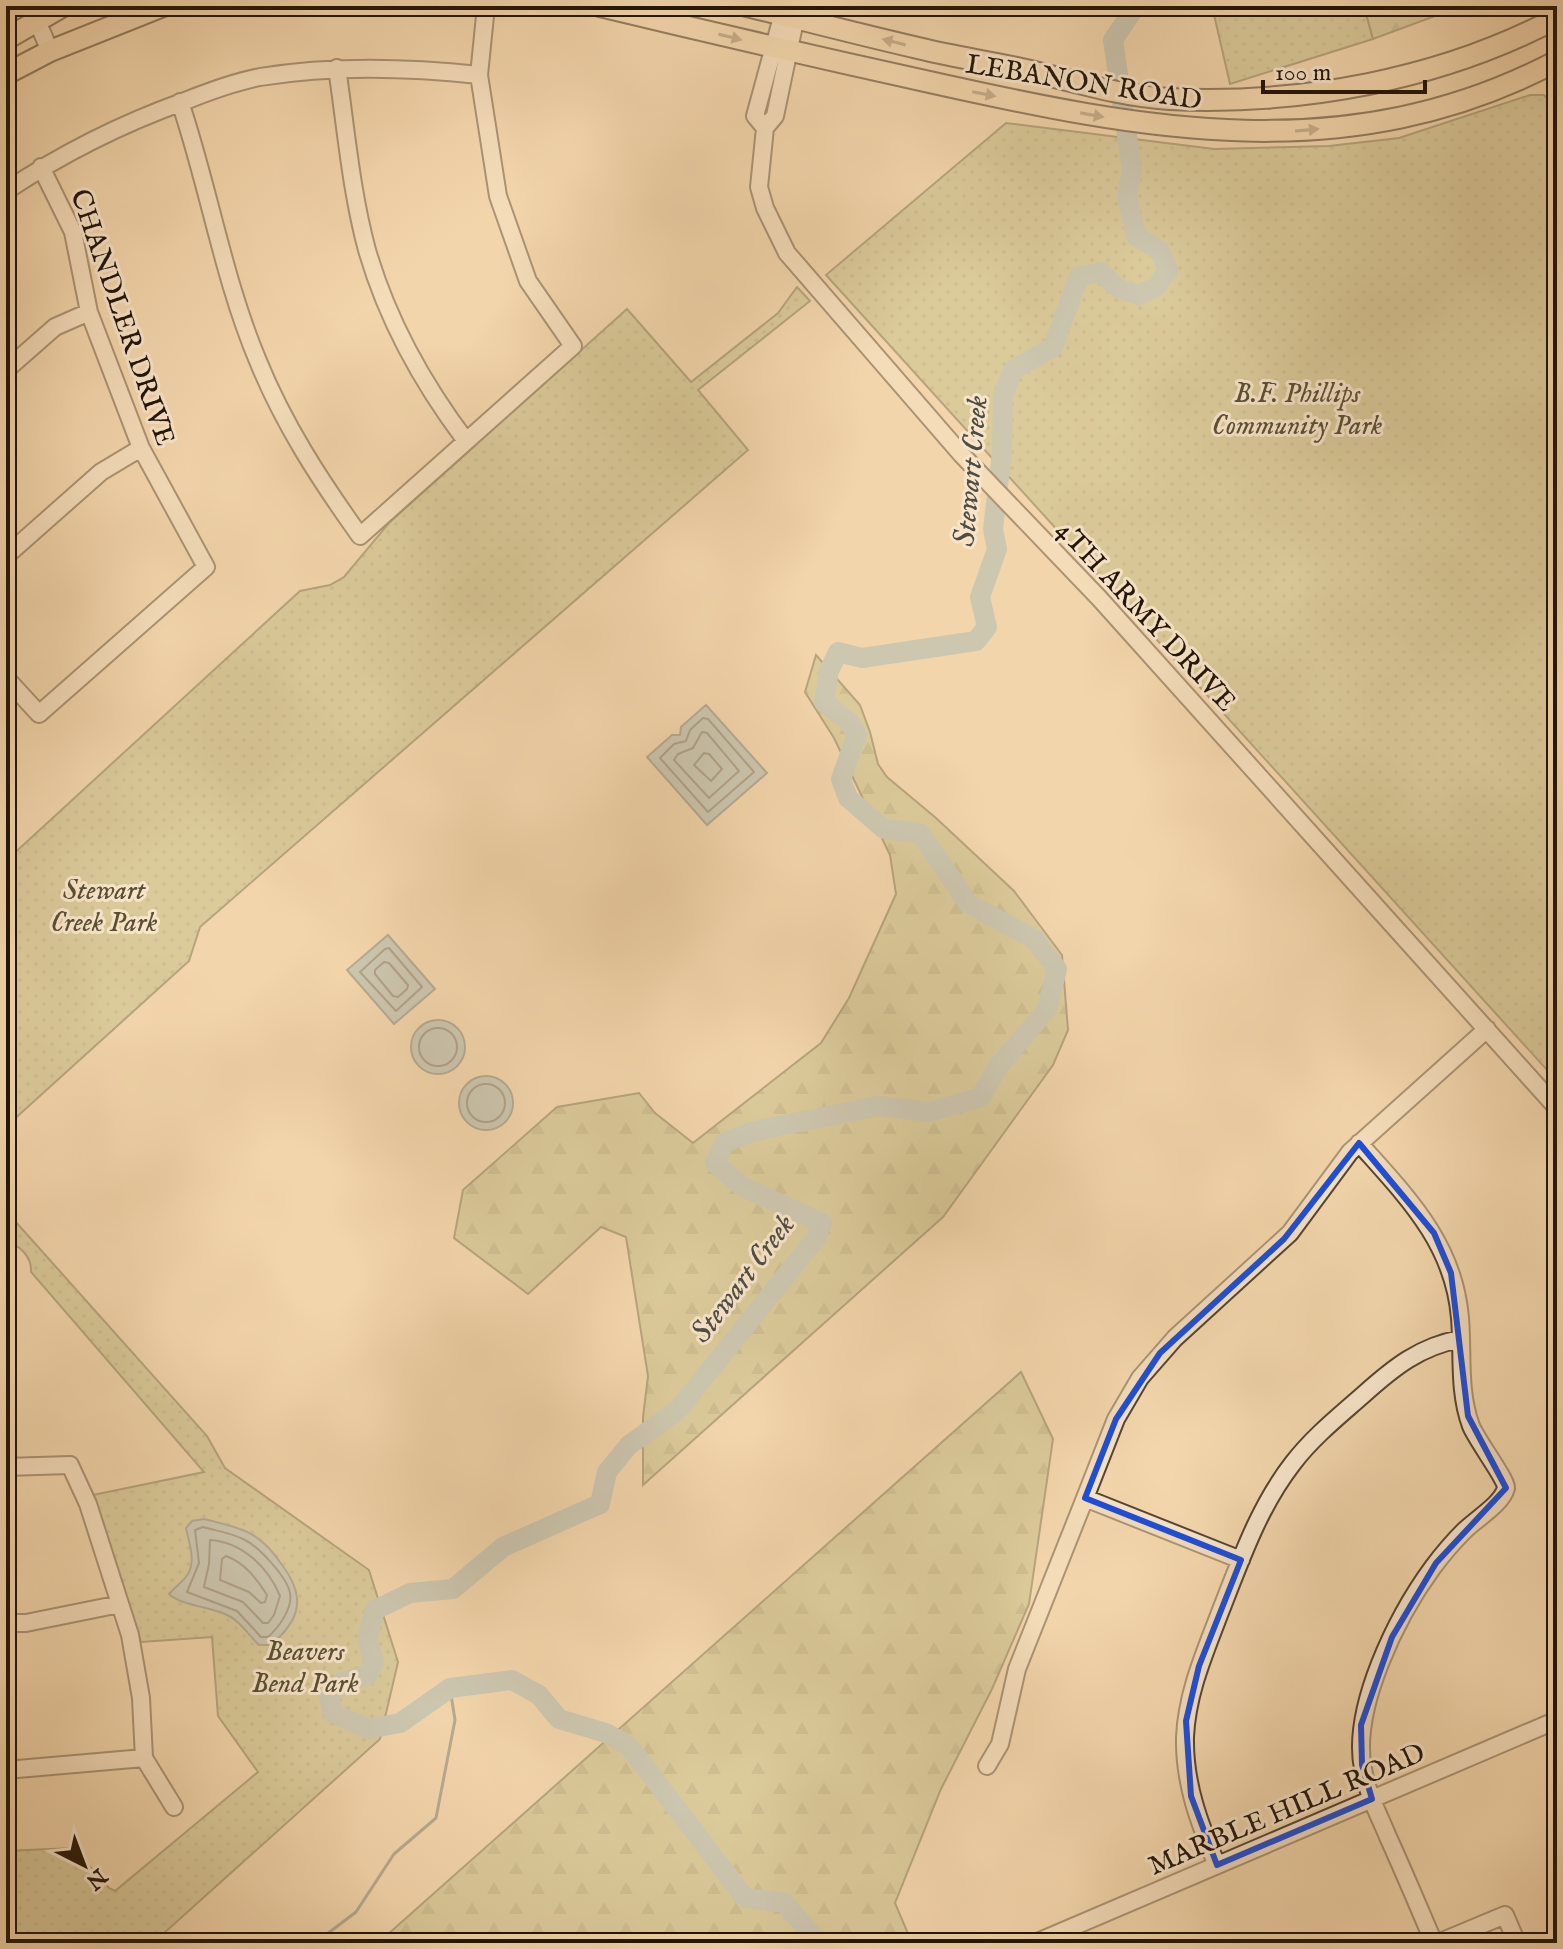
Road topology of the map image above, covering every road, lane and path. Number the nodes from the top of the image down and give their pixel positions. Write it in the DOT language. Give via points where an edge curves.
graph roads {
  1 [pos="63,6"];
  2 [pos="163,6"];
  3 [pos="486,6"];
  4 [pos="600,6"];
  5 [pos="747,6"];
  6 [pos="790,11"];
  7 [pos="32,14"];
  8 [pos="1557,18"];
  9 [pos="6,39"];
  10 [pos="783,50"];
  11 [pos="50,51"];
  12 [pos="1557,61"];
  13 [pos="337,68"];
  14 [pos="6,74"];
  15 [pos="479,75"];
  16 [pos="180,102"];
  17 [pos="41,167"];
  18 [pos="6,191"];
  19 [pos="89,312"];
  20 [pos="6,370"];
  21 [pos="466,441"];
  22 [pos="141,448"];
  23 [pos="6,556"];
  24 [pos="6,678"];
  25 [pos="1487,1029"];
  26 [pos="1557,1108"];
  27 [pos="1359,1143"];
  28 [pos="1461,1339"];
  29 [pos="6,1467"];
  30 [pos="1085,1498"];
  31 [pos="1241,1560"];
  32 [pos="120,1604"];
  33 [pos="6,1623"];
  34 [pos="1557,1720"];
  35 [pos="144,1758"];
  36 [pos="987,1766"];
  37 [pos="6,1770"];
  38 [pos="1372,1799"];
  39 [pos="174,1807"];
  40 [pos="1217,1865"];
  41 [pos="1035,1943"];
  42 [pos="1436,1943"];
  43 [pos="1517,1943"];
  1 -- 7 [label="main road"];
  2 -- 11 [label="main road"];
  3 -- 15 [label="street"];
  4 -- 10 [label="main road, LEBANON ROAD, one-way"];
  5 -- 6 [label="main road, LEBANON ROAD"];
  8 -- 6 [label="main road, LEBANON ROAD, one-way" via="1474,56 1380,82 1228,99 1167,99 920,49"];
  6 -- 10 [label="street, 4TH ARMY DRIVE"];
  7 -- 9 [label="main road"];
  7 -- 11 [label="street"];
  10 -- 12 [label="main road, LEBANON ROAD, one-way" via="1152,126 1285,132 1373,124 1485,93"];
  10 -- 25 [label="street, 4TH ARMY DRIVE" via="755,116 765,128 759,187 787,253 911,397"];
  11 -- 14 [label="main road"];
  13 -- 15 [label="street"];
  13 -- 16 [label="street" via="259,77"];
  13 -- 21 [label="street" via="368,252 401,338"];
  15 -- 21 [label="street" via="505,222 528,281 573,346"];
  16 -- 17 [label="street"];
  16 -- 21 [label="street" via="256,358 293,435 360,536"];
  17 -- 18 [label="street"];
  17 -- 19 [label="street, CHANDLER DRIVE" via="73,232"];
  19 -- 20 [label="street" via="55,327"];
  19 -- 22 [label="street, CHANDLER DRIVE"];
  22 -- 23 [label="street" via="101,472"];
  22 -- 24 [label="street, CHANDLER DRIVE" via="206,567 39,714"];
  25 -- 26 [label="street, 4TH ARMY DRIVE"];
  25 -- 27 [label="street"];
  27 -- 28 [label="street" via="1438,1240 1454,1281"];
  27 -- 30 [label="street" via="1284,1239 1150,1365 1116,1419"];
  28 -- 31 [label="street" via="1401,1362 1316,1437 1274,1491"];
  28 -- 38 [label="street" via="1468,1416 1506,1488 1436,1563 1392,1637 1361,1725 1362,1765"];
  29 -- 32 [label="street" via="70,1465"];
  30 -- 31 [label="street"];
  30 -- 36 [label="street" via="1017,1669 1000,1744"];
  31 -- 40 [label="street" via="1199,1666 1186,1721 1188,1782"];
  32 -- 33 [label="street"];
  32 -- 35 [label="street" via="137,1666"];
  34 -- 38 [label="street, MARBLE HILL ROAD"];
  35 -- 37 [label="street"];
  35 -- 39 [label="street"];
  38 -- 40 [label="street, MARBLE HILL ROAD"];
  38 -- 42 [label="street"];
  40 -- 41 [label="street, MARBLE HILL ROAD"];
  42 -- 43 [label="street" via="1505,1915"];
}
